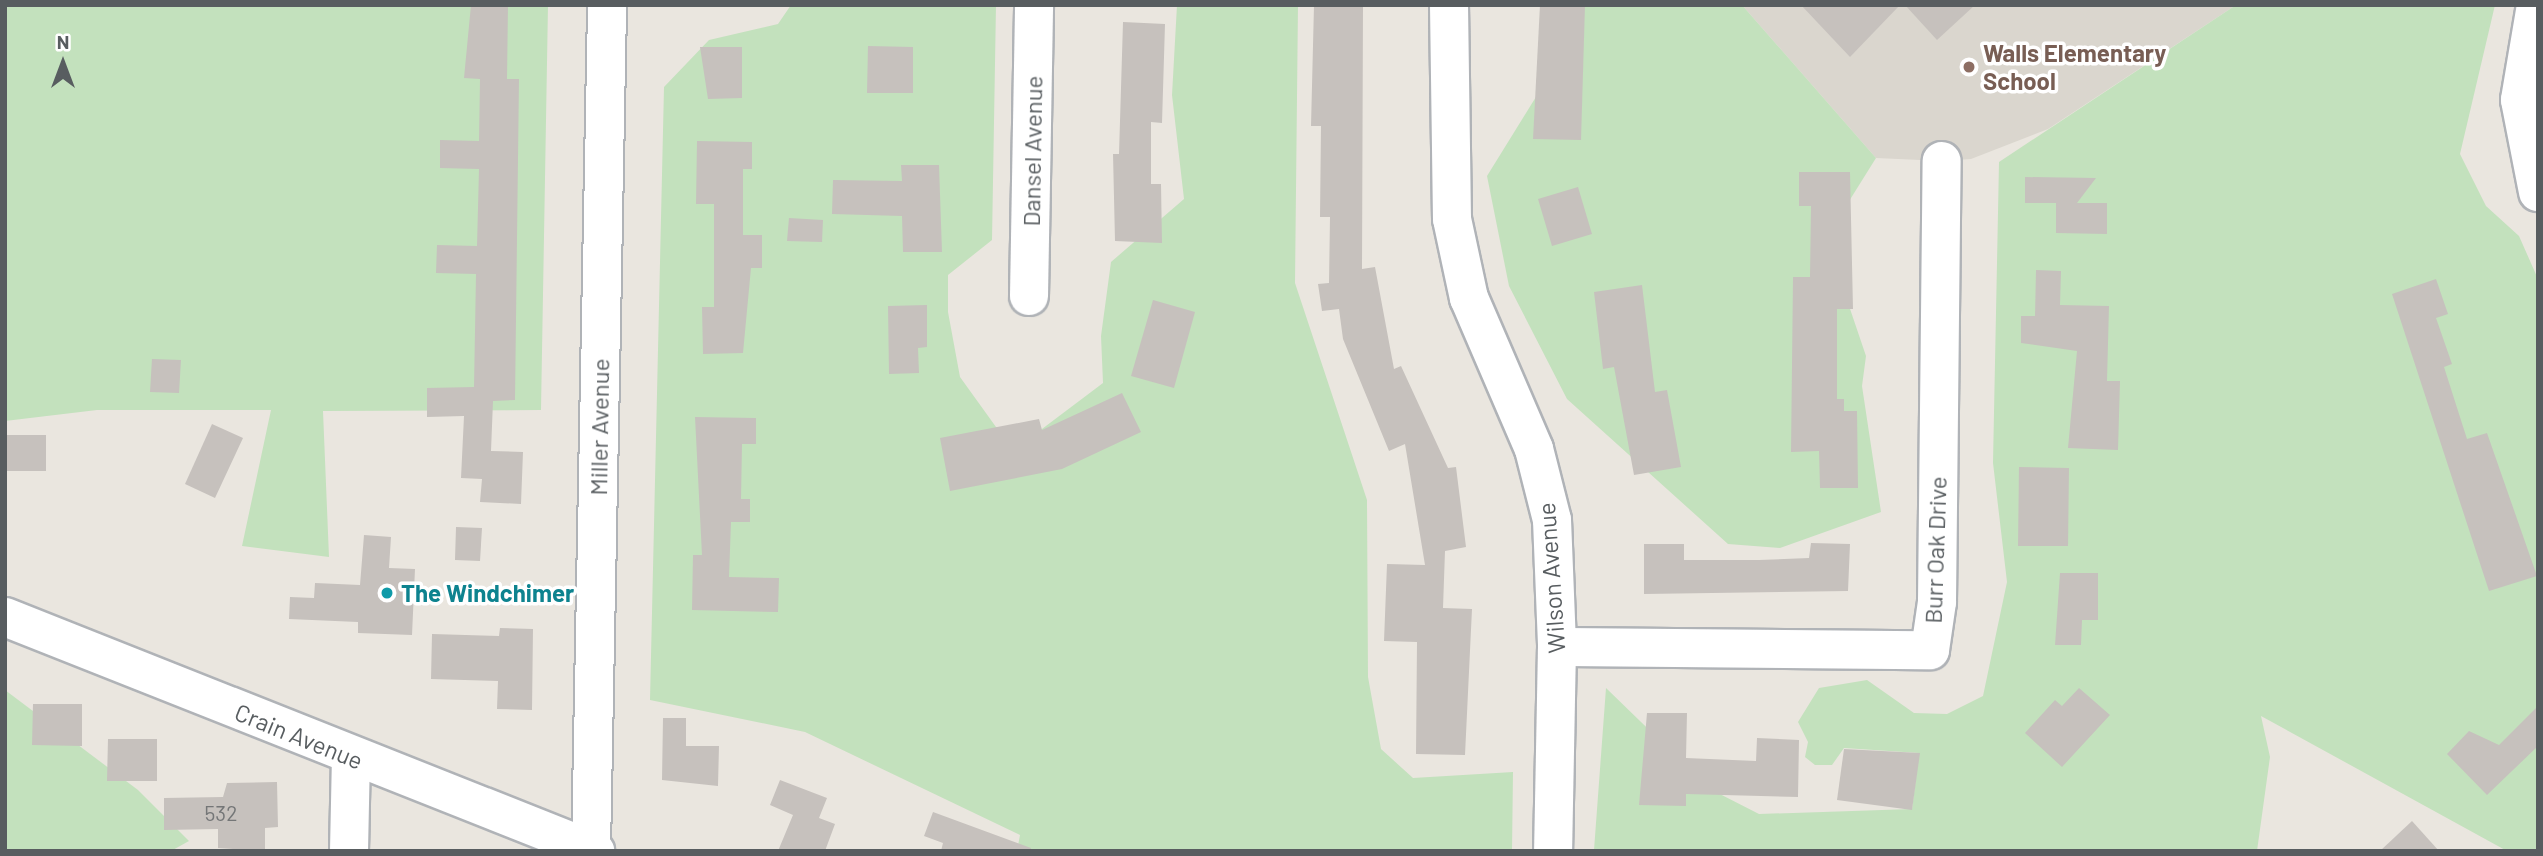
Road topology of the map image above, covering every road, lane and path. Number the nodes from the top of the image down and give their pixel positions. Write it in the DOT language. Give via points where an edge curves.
graph roads {
  1 [pos="607,5"];
  2 [pos="1034,5"];
  3 [pos="1449,5"];
  4 [pos="2536,5"];
  5 [pos="1942,161"];
  6 [pos="2538,192"];
  7 [pos="1029,296"];
  8 [pos="5,617"];
  9 [pos="1557,647"];
  10 [pos="351,757"];
  11 [pos="593,850"];
  12 [pos="349,851"];
  13 [pos="1553,851"];
  1 -- 11 [label="street, Miller Avenue"];
  2 -- 7 [label="street, Dansel Avenue"];
  3 -- 9 [label="street, Wilson Avenue" via="1447,155 1469,298 1534,449 1552,520"];
  4 -- 6 [label="street" via="2520,100"];
  5 -- 9 [label="street, Burr Oak Drive" via="1937,602 1930,650"];
  8 -- 10 [label="street, Crain Avenue"];
  9 -- 13 [label="street, Wilson Avenue"];
  10 -- 11 [label="street, Crain Avenue"];
  10 -- 12 [label="street"];
}
